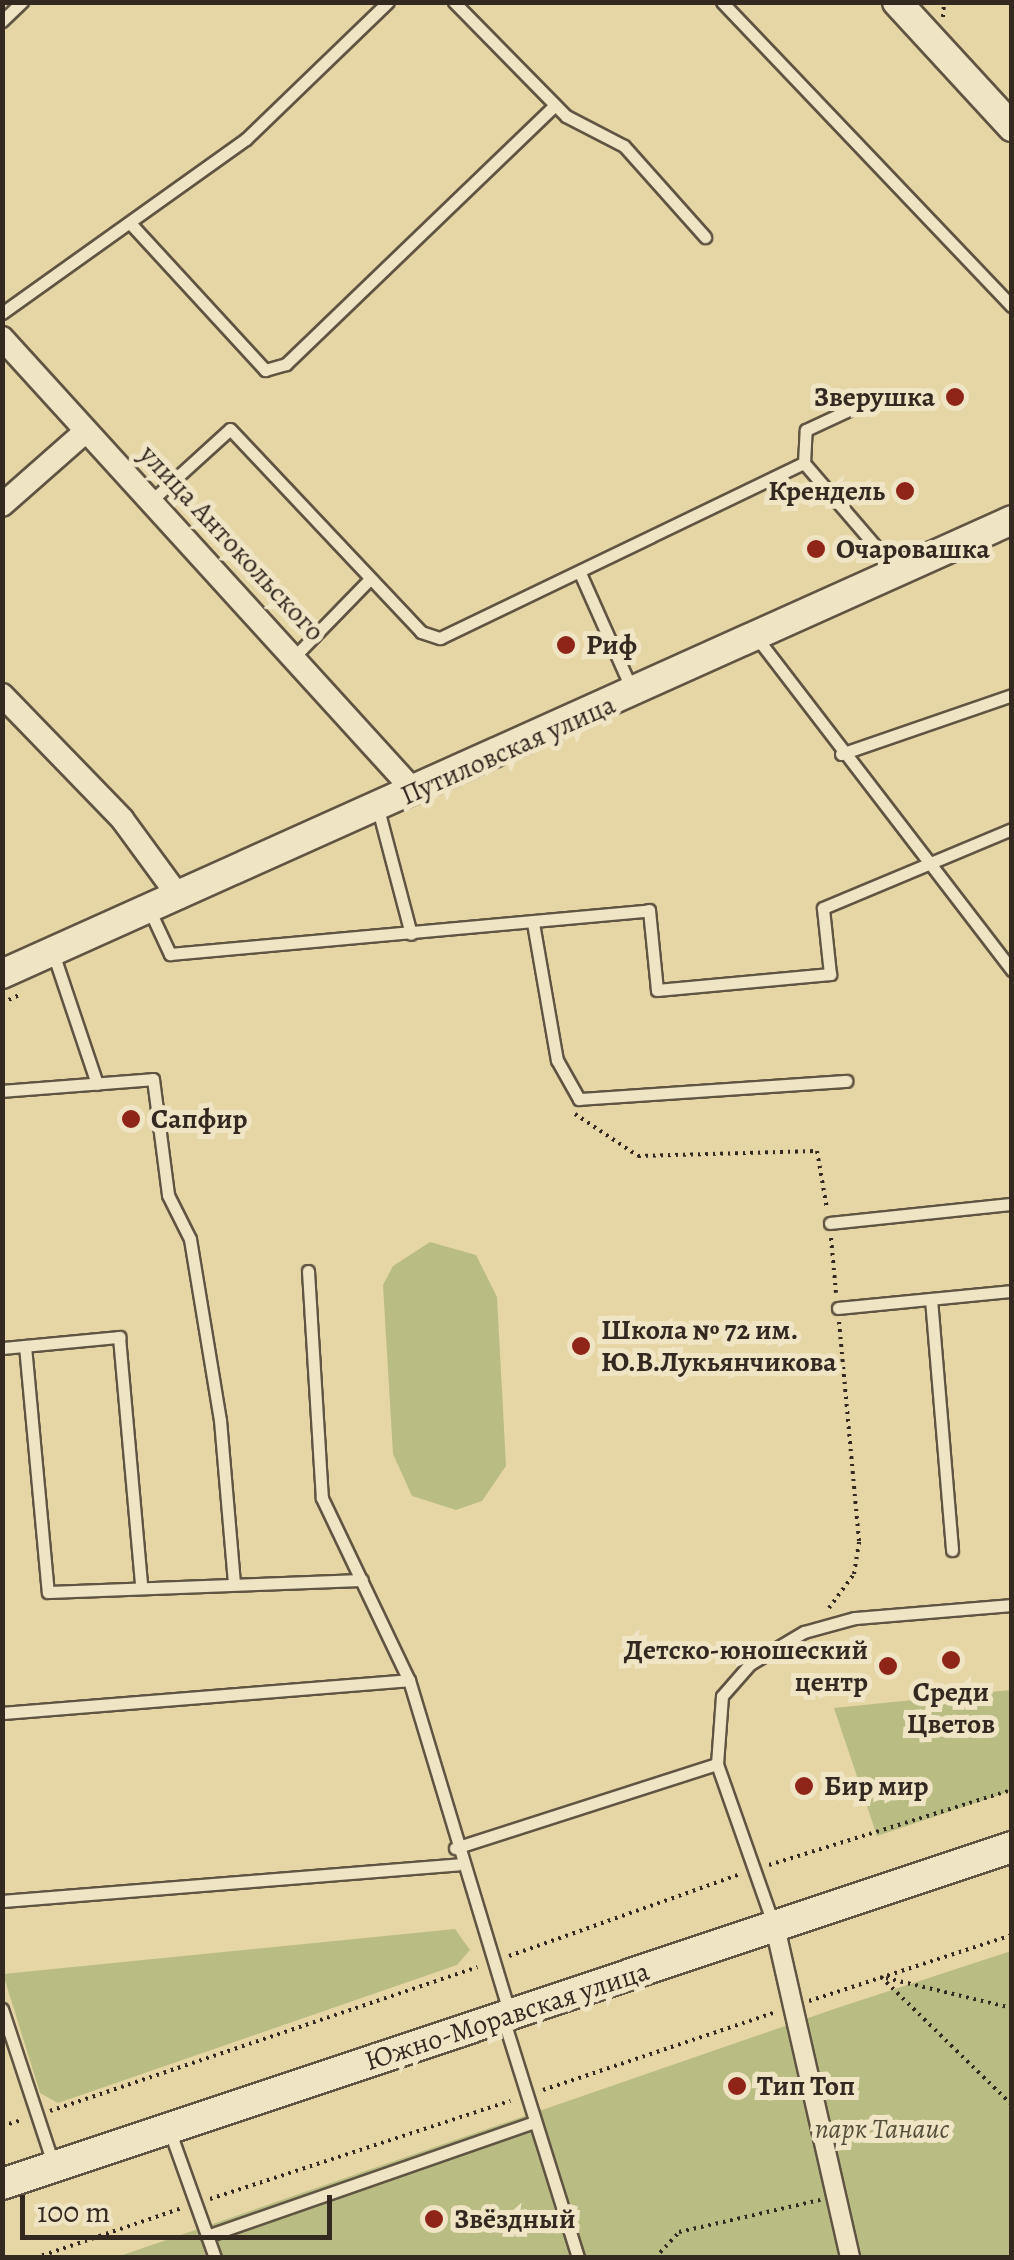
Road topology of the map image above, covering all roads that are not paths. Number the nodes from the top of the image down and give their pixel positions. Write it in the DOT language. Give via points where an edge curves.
graph roads {
  1 [pos="22,2"];
  2 [pos="388,2"];
  3 [pos="454,2"];
  4 [pos="722,2"];
  5 [pos="897,2"];
  6 [pos="2,20"];
  7 [pos="555,105"];
  8 [pos="1012,127"];
  9 [pos="130,223"];
  10 [pos="706,237"];
  11 [pos="1012,306"];
  12 [pos="2,313"];
  13 [pos="2,338"];
  14 [pos="876,398"];
  15 [pos="86,431"];
  16 [pos="804,463"];
  17 [pos="152,500"];
  18 [pos="2,505"];
  19 [pos="1012,520"];
  20 [pos="580,573"];
  21 [pos="900,575"];
  22 [pos="370,579"];
  23 [pos="757,638"];
  24 [pos="295,656"];
  25 [pos="634,694"];
  26 [pos="2,695"];
  27 [pos="1012,695"];
  28 [pos="842,754"];
  29 [pos="415,792"];
  30 [pos="378,808"];
  31 [pos="1012,829"];
  32 [pos="919,860"];
  33 [pos="179,897"];
  34 [pos="149,910"];
  35 [pos="534,922"];
  36 [pos="411,934"];
  37 [pos="53,952"];
  38 [pos="1012,970"];
  39 [pos="2,974"];
  40 [pos="846,1081"];
  41 [pos="96,1084"];
  42 [pos="2,1090"];
  43 [pos="1012,1204"];
  44 [pos="830,1223"];
  45 [pos="308,1270"];
  46 [pos="1012,1292"];
  47 [pos="931,1299"];
  48 [pos="838,1308"];
  49 [pos="25,1346"];
  50 [pos="2,1348"];
  51 [pos="952,1550"];
  52 [pos="362,1580"];
  53 [pos="234,1582"];
  54 [pos="141,1584"];
  55 [pos="1012,1606"];
  56 [pos="408,1680"];
  57 [pos="2,1713"];
  58 [pos="717,1764"];
  59 [pos="1012,1846"];
  60 [pos="455,1848"];
  61 [pos="457,1864"];
  62 [pos="2,1901"];
  63 [pos="775,1926"];
  64 [pos="2,2009"];
  65 [pos="507,2017"];
  66 [pos="535,2122"];
  67 [pos="168,2128"];
  68 [pos="54,2166"];
  69 [pos="2,2184"];
  70 [pos="208,2236"];
  71 [pos="214,2258"];
  72 [pos="578,2258"];
  73 [pos="850,2258"];
  1 -- 6 [label="lane"];
  2 -- 9 [label="lane" via="246,139"];
  3 -- 7 [label="lane"];
  4 -- 11 [label="lane"];
  5 -- 8 [label="street"];
  7 -- 9 [label="lane" via="286,364 265,370"];
  7 -- 10 [label="lane" via="624,146"];
  9 -- 12 [label="lane"];
  13 -- 15 [label="street, улица Антокольского"];
  14 -- 16 [label="lane" via="806,430"];
  15 -- 17 [label="street, улица Антокольского"];
  15 -- 18 [label="street"];
  16 -- 20 [label="lane"];
  16 -- 21 [label="lane"];
  17 -- 22 [label="lane" via="230,429"];
  17 -- 24 [label="street, улица Антокольского"];
  19 -- 21 [label="street, Путиловская улица"];
  20 -- 22 [label="lane" via="440,638 421,632"];
  20 -- 25 [label="lane"];
  21 -- 23 [label="street, Путиловская улица"];
  22 -- 24 [label="lane"];
  23 -- 25 [label="street, Путиловская улица"];
  23 -- 28 [label="lane"];
  24 -- 29 [label="street, улица Антокольского"];
  25 -- 29 [label="street, Путиловская улица"];
  26 -- 33 [label="street" via="122,820"];
  27 -- 28 [label="lane"];
  28 -- 32 [label="lane"];
  29 -- 30 [label="street, Путиловская улица"];
  30 -- 33 [label="street, Путиловская улица"];
  30 -- 36 [label="lane"];
  31 -- 32 [label="lane"];
  32 -- 35 [label="lane" via="823,908 830,974 656,990 649,910"];
  32 -- 38 [label="lane"];
  33 -- 34 [label="street, Путиловская улица"];
  34 -- 36 [label="lane" via="170,954"];
  34 -- 37 [label="street, Путиловская улица"];
  35 -- 36 [label="lane"];
  35 -- 40 [label="lane" via="567,1087 594,1104"];
  37 -- 39 [label="street, Путиловская улица"];
  37 -- 41 [label="lane"];
  41 -- 42 [label="lane"];
  41 -- 53 [label="lane" via="153,1079 168,1195 190,1239 220,1420"];
  43 -- 44 [label="lane"];
  45 -- 52 [label="lane" via="322,1498"];
  46 -- 47 [label="lane"];
  47 -- 48 [label="lane"];
  47 -- 51 [label="lane"];
  49 -- 50 [label="lane"];
  49 -- 54 [label="lane" via="48,1592"];
  49 -- 54 [label="lane" via="118,1337"];
  52 -- 53 [label="lane"];
  52 -- 56 [label="lane"];
  53 -- 54 [label="lane"];
  55 -- 58 [label="lane" via="855,1618 804,1632 750,1664 722,1696"];
  56 -- 57 [label="lane"];
  56 -- 60 [label="lane"];
  58 -- 60 [label="lane"];
  58 -- 63 [label="lane"];
  59 -- 63 [label="main road, Южно-Моравская улица"];
  60 -- 61 [label="lane"];
  61 -- 62 [label="lane"];
  61 -- 65 [label="lane"];
  63 -- 65 [label="main road, Южно-Моравская улица"];
  63 -- 73 [label="street"];
  64 -- 68 [label="lane"];
  65 -- 66 [label="lane"];
  65 -- 67 [label="main road, Южно-Моравская улица"];
  66 -- 70 [label="lane"];
  66 -- 72 [label="lane"];
  67 -- 68 [label="main road, Южно-Моравская улица"];
  67 -- 70 [label="lane"];
  68 -- 69 [label="main road, Южно-Моравская улица"];
  70 -- 71 [label="lane"];
}
